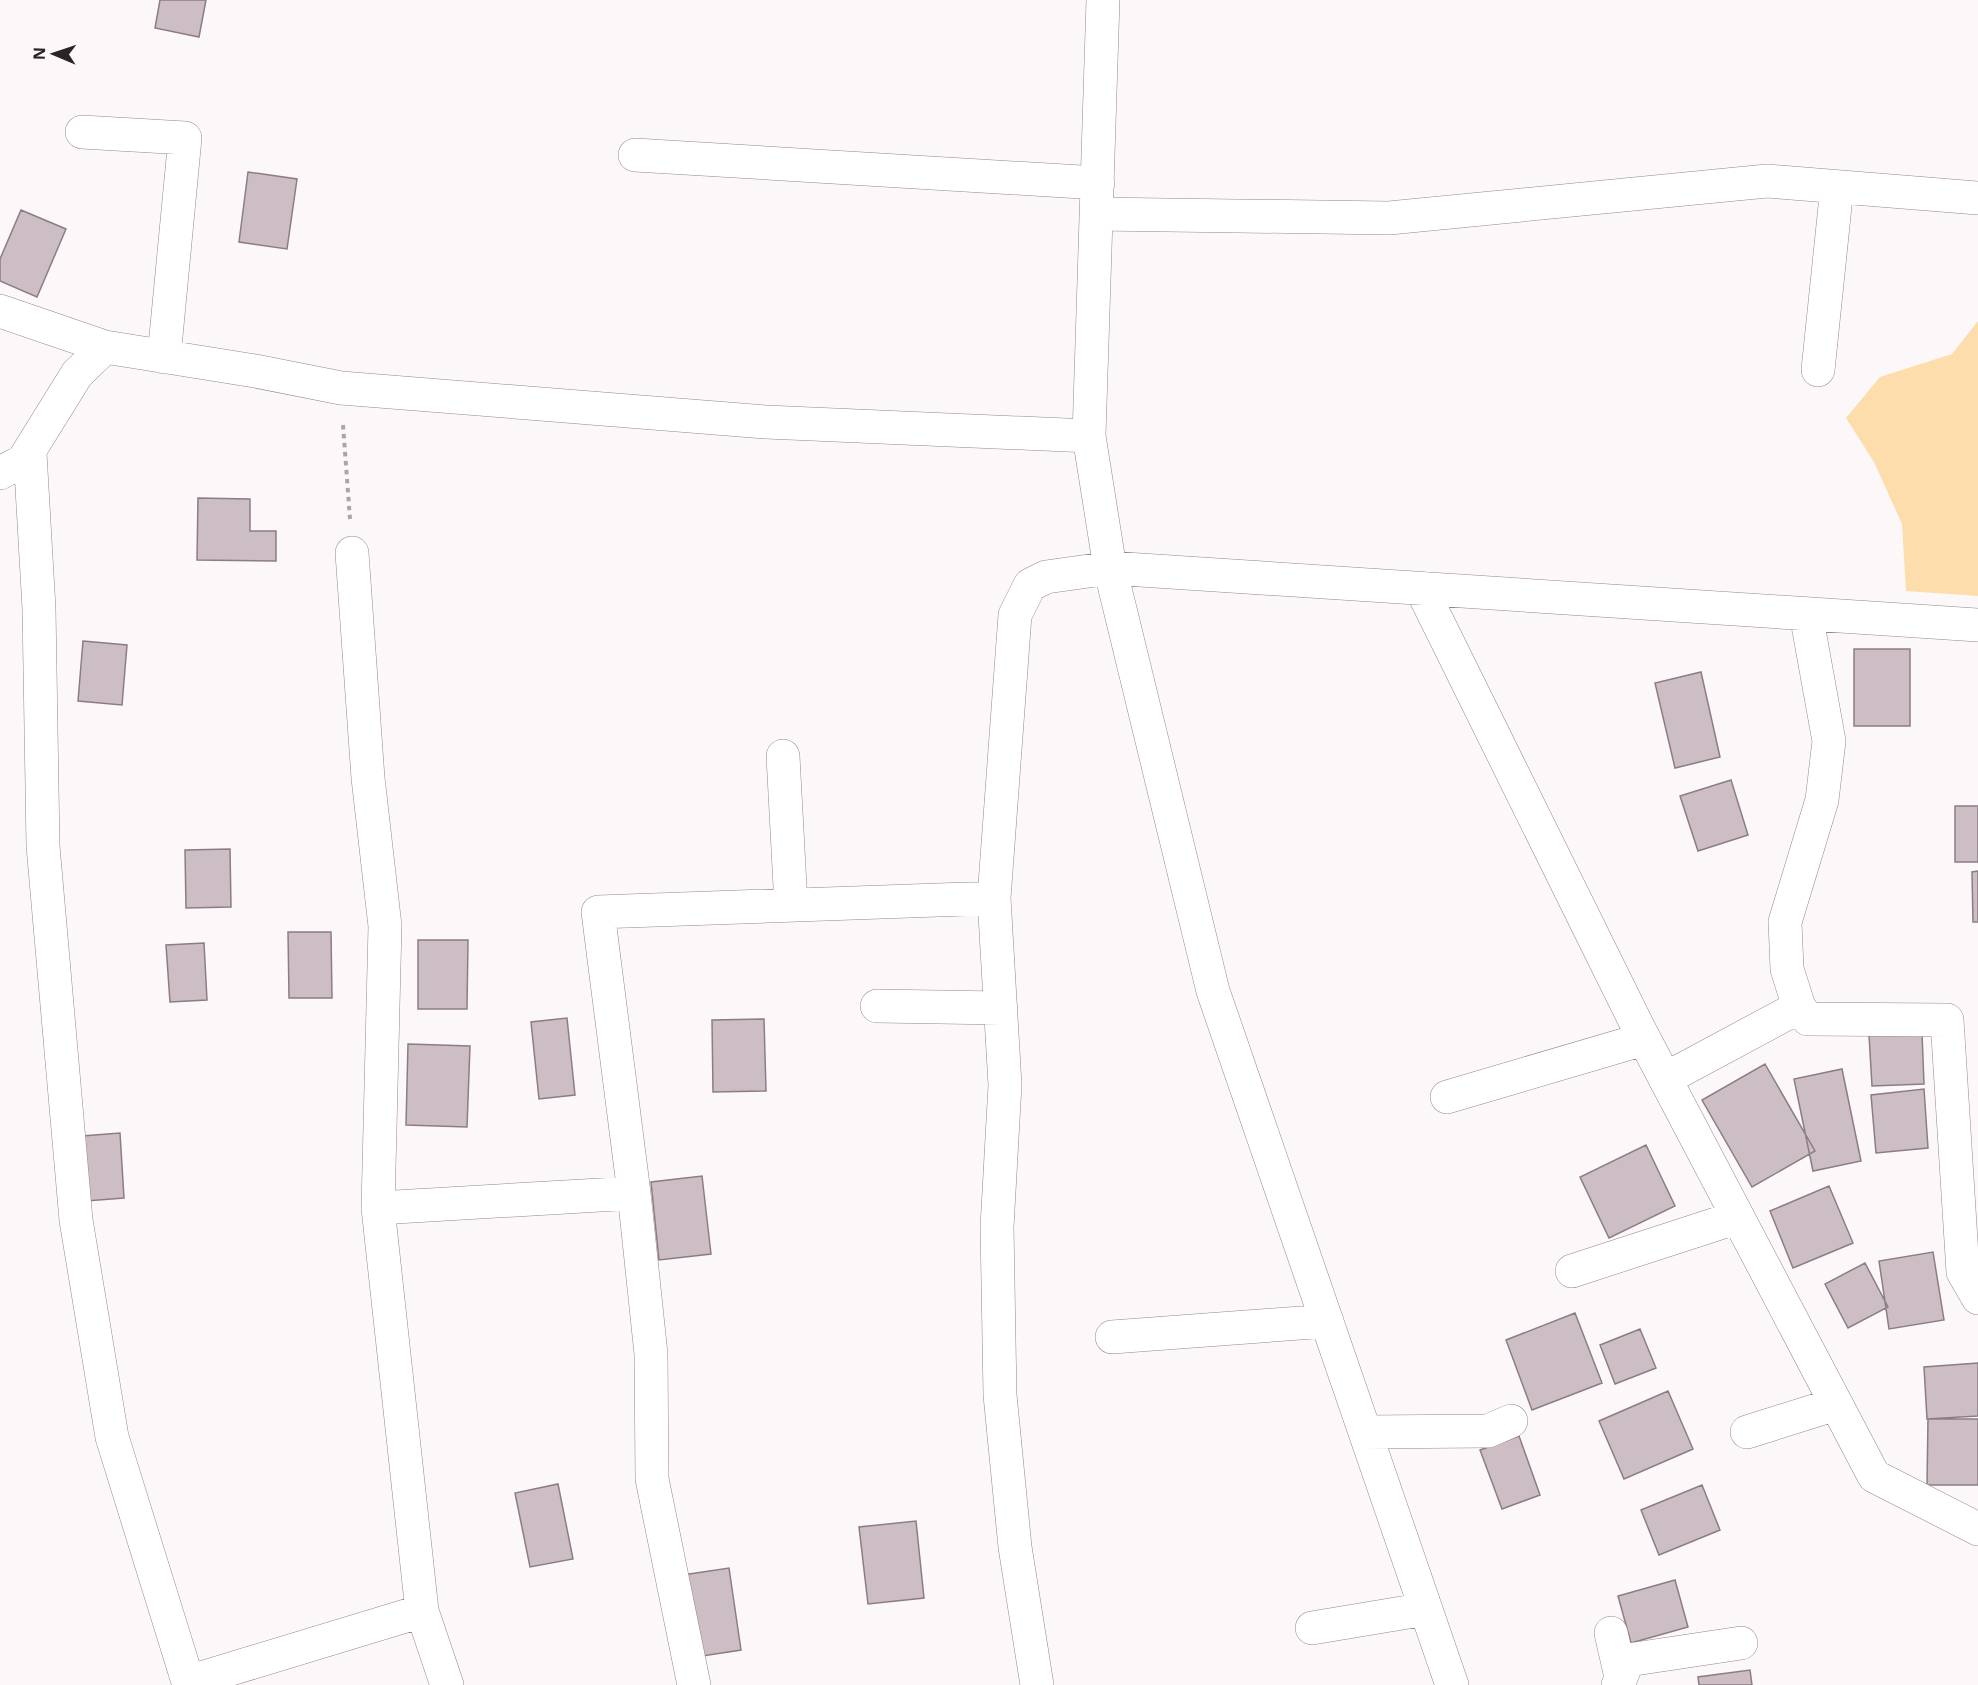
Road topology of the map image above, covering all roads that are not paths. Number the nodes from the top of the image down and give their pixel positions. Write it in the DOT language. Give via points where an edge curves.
graph roads {
  1 [pos="1103,0"];
  2 [pos="82,132"];
  3 [pos="635,155"];
  4 [pos="1837,187"];
  5 [pos="1097,198"];
  6 [pos="1978,198"];
  7 [pos="0,311"];
  8 [pos="105,347"];
  9 [pos="164,357"];
  10 [pos="1818,370"];
  11 [pos="1089,436"];
  12 [pos="30,453"];
  13 [pos="0,473"];
  14 [pos="352,553"];
  15 [pos="1110,568"];
  16 [pos="1421,588"];
  17 [pos="1806,614"];
  18 [pos="1978,625"];
  19 [pos="783,756"];
  20 [pos="994,898"];
  21 [pos="791,905"];
  22 [pos="877,1006"];
  23 [pos="1799,1007"];
  24 [pos="1000,1008"];
  25 [pos="1644,1039"];
  26 [pos="1665,1079"];
  27 [pos="1447,1097"];
  28 [pos="634,1193"];
  29 [pos="378,1208"];
  30 [pos="1738,1217"];
  31 [pos="1572,1271"];
  32 [pos="1978,1298"];
  33 [pos="1327,1321"];
  34 [pos="1112,1337"];
  35 [pos="1836,1404"];
  36 [pos="1511,1421"];
  37 [pos="1365,1432"];
  38 [pos="1747,1432"];
  39 [pos="1978,1529"];
  40 [pos="1426,1609"];
  41 [pos="422,1611"];
  42 [pos="1312,1628"];
  43 [pos="1611,1633"];
  44 [pos="1741,1643"];
  45 [pos="1620,1681"];
  46 [pos="189,1683"];
  47 [pos="447,1685"];
  48 [pos="694,1685"];
  49 [pos="1037,1685"];
  50 [pos="1452,1685"];
  1 -- 5 [label="street"];
  2 -- 9 [label="street" via="185,138"];
  3 -- 5 [label="street"];
  4 -- 5 [label="street" via="1767,181 1389,218"];
  4 -- 6 [label="street"];
  4 -- 10 [label="street"];
  5 -- 11 [label="street"];
  7 -- 8 [label="street"];
  8 -- 9 [label="street"];
  8 -- 12 [label="street" via="77,374"];
  9 -- 11 [label="street" via="340,388 766,422"];
  11 -- 15 [label="street"];
  12 -- 13 [label="street"];
  12 -- 46 [label="street" via="39,609 43,846 76,1220 112,1437"];
  14 -- 29 [label="street" via="368,778 385,926"];
  15 -- 16 [label="street"];
  15 -- 20 [label="street" via="1046,577 1030,585 1015,615"];
  15 -- 33 [label="street" via="1213,992"];
  16 -- 17 [label="street"];
  16 -- 25 [label="street"];
  17 -- 18 [label="street"];
  17 -- 23 [label="street" via="1829,741 1822,800 1785,922 1787,969"];
  19 -- 21 [label="street"];
  20 -- 21 [label="street"];
  20 -- 24 [label="street"];
  21 -- 28 [label="street" via="598,912"];
  22 -- 24 [label="street"];
  23 -- 26 [label="street"];
  23 -- 32 [label="street" via="1808,1019 1947,1020 1964,1272"];
  24 -- 49 [label="street" via="1005,1085 997,1227 1000,1395 1015,1547"];
  25 -- 26 [label="street"];
  25 -- 27 [label="street"];
  26 -- 30 [label="street"];
  28 -- 29 [label="street"];
  28 -- 48 [label="street" via="651,1354 652,1479"];
  29 -- 41 [label="street"];
  30 -- 31 [label="street"];
  30 -- 35 [label="street"];
  33 -- 34 [label="street"];
  33 -- 37 [label="street"];
  35 -- 38 [label="street"];
  35 -- 39 [label="street" via="1874,1476"];
  36 -- 37 [label="street" via="1488,1431"];
  37 -- 40 [label="street"];
  40 -- 42 [label="street"];
  40 -- 50 [label="street"];
  41 -- 46 [label="street"];
  41 -- 47 [label="street"];
  43 -- 45 [label="street"];
  44 -- 45 [label="street" via="1628,1660"];
}
